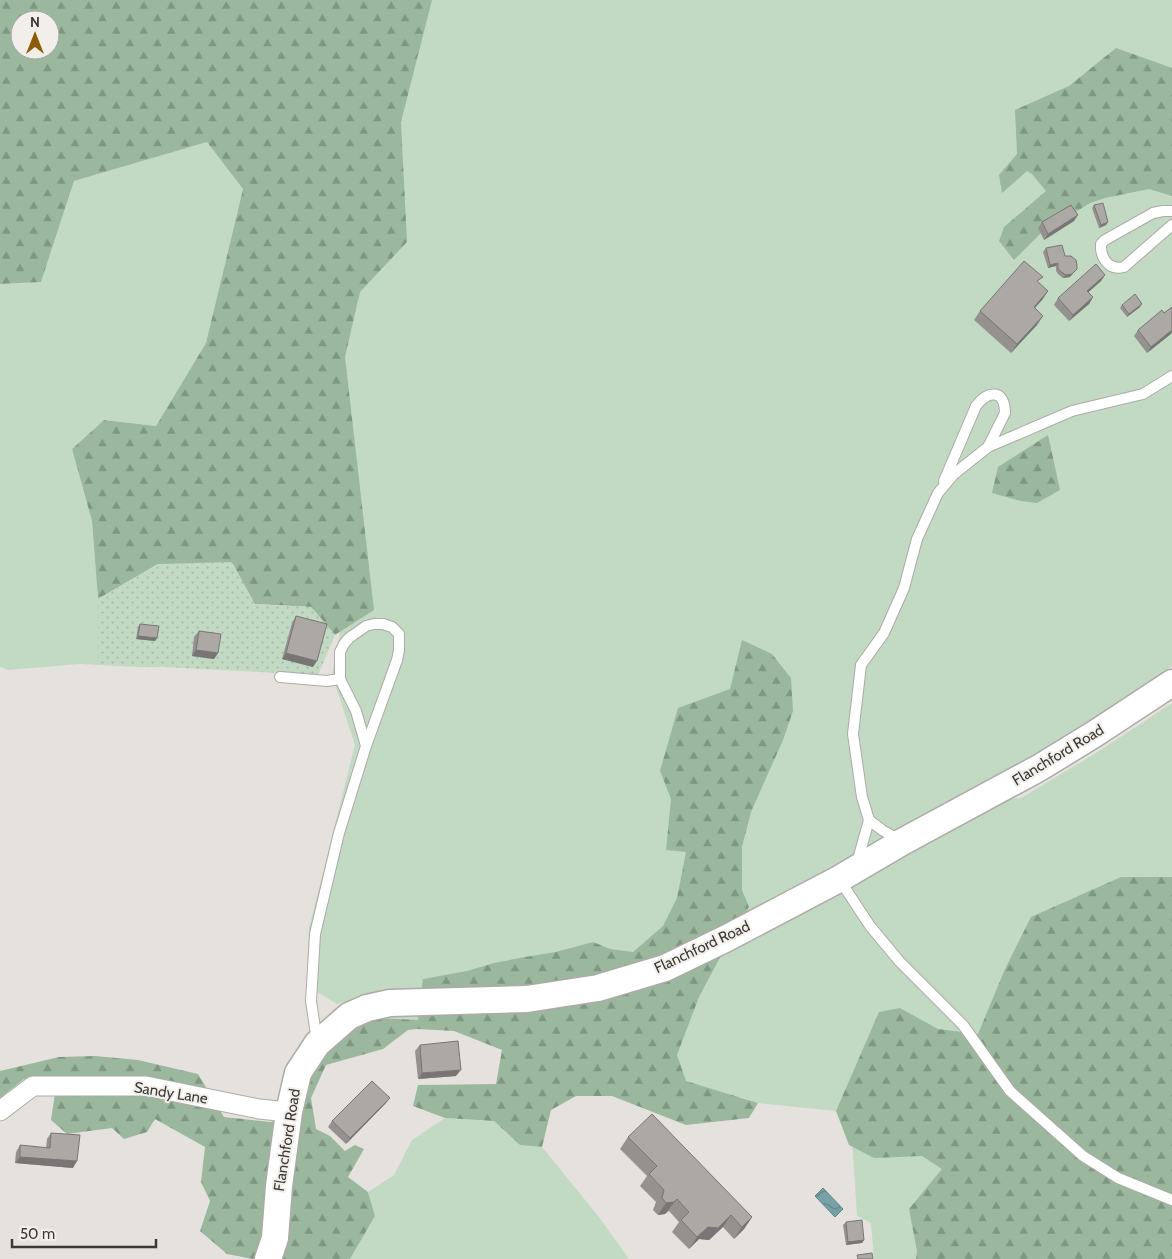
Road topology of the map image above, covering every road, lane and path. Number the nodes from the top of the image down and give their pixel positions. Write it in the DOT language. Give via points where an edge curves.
graph roads {
  1 [pos="1172,211"];
  2 [pos="1172,225"];
  3 [pos="1172,376"];
  4 [pos="988,447"];
  5 [pos="938,493"];
  6 [pos="280,677"];
  7 [pos="340,679"];
  8 [pos="1172,682"];
  9 [pos="366,746"];
  10 [pos="869,820"];
  11 [pos="902,842"];
  12 [pos="847,873"];
  13 [pos="317,1044"];
  14 [pos="0,1111"];
  15 [pos="289,1112"];
  16 [pos="1172,1200"];
  17 [pos="268,1259"];
  1 -- 2 [label="lane" via="1153,213 1105,240 1101,254 1109,264 1124,267"];
  3 -- 4 [label="lane" via="1143,394 1072,410"];
  4 -- 5 [label="lane" via="954,474"];
  4 -- 5 [label="lane" via="1006,413 1003,401 995,394 976,406"];
  5 -- 10 [label="lane" via="917,539 904,588 884,633 861,665 853,734 862,797"];
  6 -- 7 [label="lane"];
  7 -- 9 [label="lane" via="356,711"];
  7 -- 9 [label="lane" via="340,652 349,638 366,626 383,624 392,627 398,634 397,660"];
  8 -- 11 [label="street, Flanchford Road" via="1039,768"];
  9 -- 13 [label="lane" via="315,934 311,1001"];
  10 -- 11 [label="lane"];
  10 -- 12 [label="lane"];
  11 -- 12 [label="street, Flanchford Road"];
  12 -- 13 [label="street, Flanchford Road" via="665,968 598,988 527,999 390,1002 349,1016"];
  12 -- 16 [label="lane" via="870,926 900,962 963,1025 1010,1091 1082,1156 1118,1178"];
  13 -- 15 [label="street, Flanchford Road" via="298,1073"];
  14 -- 15 [label="street, Sandy Lane" via="32,1086 146,1086"];
  15 -- 17 [label="street, Flanchford Road" via="274,1238"];
}
